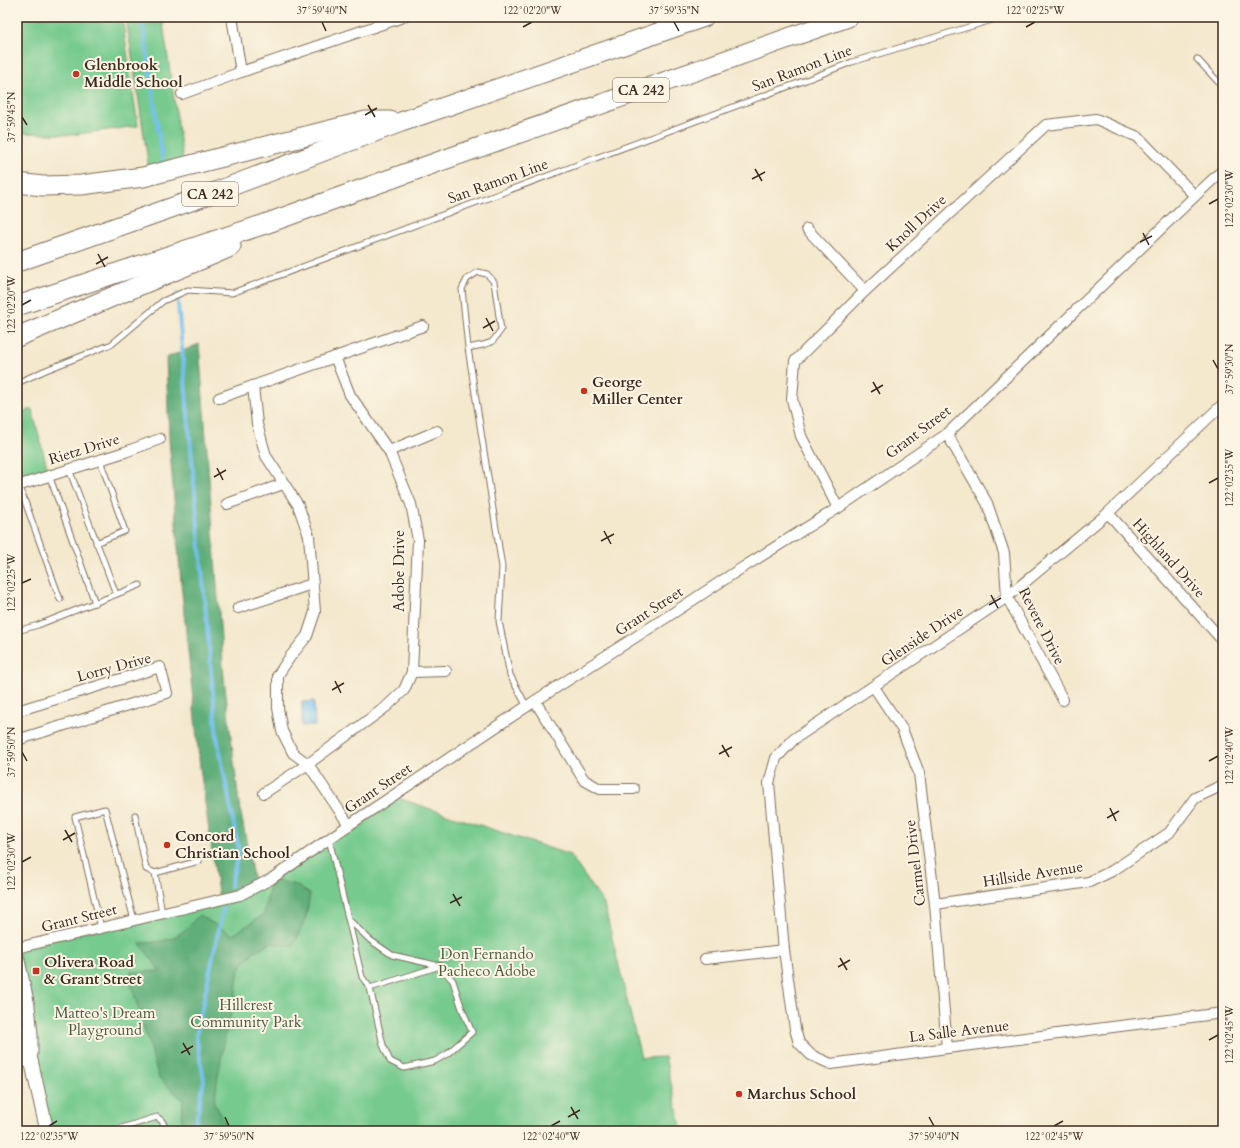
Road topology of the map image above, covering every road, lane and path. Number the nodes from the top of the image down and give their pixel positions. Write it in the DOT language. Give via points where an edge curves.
graph roads {
  1 [pos="232,17"];
  2 [pos="404,17"];
  3 [pos="704,17"];
  4 [pos="848,17"];
  5 [pos="1002,17"];
  6 [pos="1197,59"];
  7 [pos="241,72"];
  8 [pos="1223,87"];
  9 [pos="182,94"];
  10 [pos="401,122"];
  11 [pos="1223,170"];
  12 [pos="17,183"];
  13 [pos="1195,196"];
  14 [pos="265,224"];
  15 [pos="807,229"];
  16 [pos="17,262"];
  17 [pos="865,291"];
  18 [pos="17,306"];
  19 [pos="423,326"];
  20 [pos="21,334"];
  21 [pos="468,348"];
  22 [pos="335,357"];
  23 [pos="17,383"];
  24 [pos="253,386"];
  25 [pos="219,398"];
  26 [pos="1221,410"];
  27 [pos="437,431"];
  28 [pos="947,434"];
  29 [pos="160,439"];
  30 [pos="389,451"];
  31 [pos="100,459"];
  32 [pos="69,469"];
  33 [pos="49,475"];
  34 [pos="283,484"];
  35 [pos="18,485"];
  36 [pos="227,504"];
  37 [pos="838,508"];
  38 [pos="1108,513"];
  39 [pos="96,543"];
  40 [pos="312,584"];
  41 [pos="140,585"];
  42 [pos="116,594"];
  43 [pos="1007,597"];
  44 [pos="60,599"];
  45 [pos="95,603"];
  46 [pos="238,608"];
  47 [pos="17,631"];
  48 [pos="1223,641"];
  49 [pos="446,671"];
  50 [pos="412,672"];
  51 [pos="874,687"];
  52 [pos="1063,700"];
  53 [pos="531,704"];
  54 [pos="17,711"];
  55 [pos="17,740"];
  56 [pos="308,764"];
  57 [pos="1223,786"];
  58 [pos="634,789"];
  59 [pos="264,793"];
  60 [pos="135,814"];
  61 [pos="350,825"];
  62 [pos="329,839"];
  63 [pos="199,861"];
  64 [pos="155,873"];
  65 [pos="935,904"];
  66 [pos="162,913"];
  67 [pos="348,919"];
  68 [pos="134,920"];
  69 [pos="102,928"];
  70 [pos="17,948"];
  71 [pos="784,950"];
  72 [pos="17,956"];
  73 [pos="706,959"];
  74 [pos="440,966"];
  75 [pos="370,988"];
  76 [pos="1223,1013"];
  77 [pos="17,1025"];
  78 [pos="947,1048"];
  79 [pos="31,1060"];
  80 [pos="17,1064"];
  81 [pos="47,1131"];
  82 [pos="112,1131"];
  83 [pos="167,1131"];
  1 -- 7 [label="street"];
  2 -- 7 [label="street"];
  3 -- 10 [label="highway, CA 242"];
  4 -- 14 [label="highway, CA 242"];
  5 -- 23 [label="lane, San Ramon Line" via="852,62 232,293 188,290 163,301 112,344"];
  6 -- 8 [label="lane"];
  7 -- 9 [label="street"];
  10 -- 12 [label="highway" via="366,121 143,177 81,185 43,186"];
  10 -- 16 [label="highway, CA 242" via="202,197"];
  11 -- 13 [label="street, Grant Street"];
  13 -- 17 [label="street, Knoll Drive" via="1138,137 1096,119 1046,125"];
  13 -- 28 [label="street, Grant Street"];
  14 -- 18 [label="highway, CA 242"];
  14 -- 20 [label="highway" via="226,249"];
  15 -- 17 [label="street"];
  17 -- 37 [label="street, Knoll Drive" via="795,361 792,399 801,436"];
  19 -- 22 [label="street"];
  21 -- 21 [label="lane" via="462,289 466,279 478,272 487,274 494,282 501,330 492,342"];
  21 -- 53 [label="lane" via="502,567 499,621 510,674"];
  22 -- 24 [label="street"];
  22 -- 30 [label="street, Adobe Drive" via="350,395"];
  24 -- 25 [label="street"];
  24 -- 34 [label="street" via="257,424 266,456"];
  26 -- 38 [label="street, Glenside Drive"];
  27 -- 30 [label="street"];
  28 -- 37 [label="street, Grant Street"];
  28 -- 43 [label="street, Revere Drive" via="987,503 1004,553"];
  29 -- 31 [label="street, Rietz Drive"];
  30 -- 50 [label="street, Adobe Drive" via="411,504 418,540"];
  31 -- 32 [label="street, Rietz Drive"];
  31 -- 39 [label="lane" via="125,531"];
  32 -- 33 [label="street, Rietz Drive"];
  32 -- 39 [label="lane"];
  33 -- 35 [label="street, Rietz Drive"];
  33 -- 45 [label="lane"];
  34 -- 36 [label="street"];
  34 -- 40 [label="street" via="298,505 309,536"];
  35 -- 44 [label="lane"];
  37 -- 53 [label="street, Grant Street"];
  38 -- 43 [label="street, Glenside Drive"];
  38 -- 48 [label="street, Highland Drive"];
  39 -- 42 [label="lane"];
  40 -- 46 [label="street"];
  40 -- 56 [label="street" via="315,612 307,636 278,676 278,708 282,731 293,753"];
  41 -- 42 [label="lane"];
  42 -- 45 [label="lane"];
  43 -- 51 [label="street, Glenside Drive"];
  43 -- 52 [label="street, Revere Drive"];
  45 -- 47 [label="lane"];
  49 -- 50 [label="street"];
  50 -- 56 [label="street, Adobe Drive" via="404,690 386,707"];
  51 -- 65 [label="street, Carmel Drive" via="902,730 919,772"];
  51 -- 71 [label="street, Glenside Drive" via="794,739 776,758 769,782"];
  53 -- 58 [label="street" via="584,780 600,789"];
  53 -- 61 [label="street, Grant Street"];
  54 -- 55 [label="street, Lorry Drive" via="160,667 167,693"];
  56 -- 59 [label="street, Adobe Drive"];
  56 -- 61 [label="street"];
  57 -- 65 [label="street, Hillside Avenue" via="1195,798 1169,833 1112,871 1089,882"];
  60 -- 64 [label="lane" via="146,869"];
  61 -- 62 [label="street, Grant Street"];
  62 -- 66 [label="street, Grant Street" via="271,879 240,894"];
  62 -- 67 [label="lane"];
  63 -- 64 [label="lane"];
  64 -- 66 [label="lane"];
  65 -- 78 [label="street, Carmel Drive"];
  66 -- 68 [label="street, Grant Street"];
  67 -- 74 [label="lane" via="370,940 392,955"];
  67 -- 75 [label="lane" via="362,977"];
  68 -- 69 [label="street, Grant Street"];
  68 -- 69 [label="lane" via="105,809 75,818"];
  69 -- 70 [label="street, Grant Street"];
  71 -- 73 [label="street"];
  71 -- 78 [label="street, La Salle Avenue" via="795,1029 799,1043 811,1055 831,1064"];
  72 -- 79 [label="street" via="28,1006"];
  74 -- 75 [label="lane"];
  74 -- 75 [label="lane" via="453,981 472,1032 435,1061 404,1068 390,1062 383,1045"];
  76 -- 78 [label="street, La Salle Avenue"];
  77 -- 79 [label="street"];
  79 -- 80 [label="street"];
  79 -- 81 [label="street"];
  82 -- 83 [label="lane" via="157,1117"];
}
